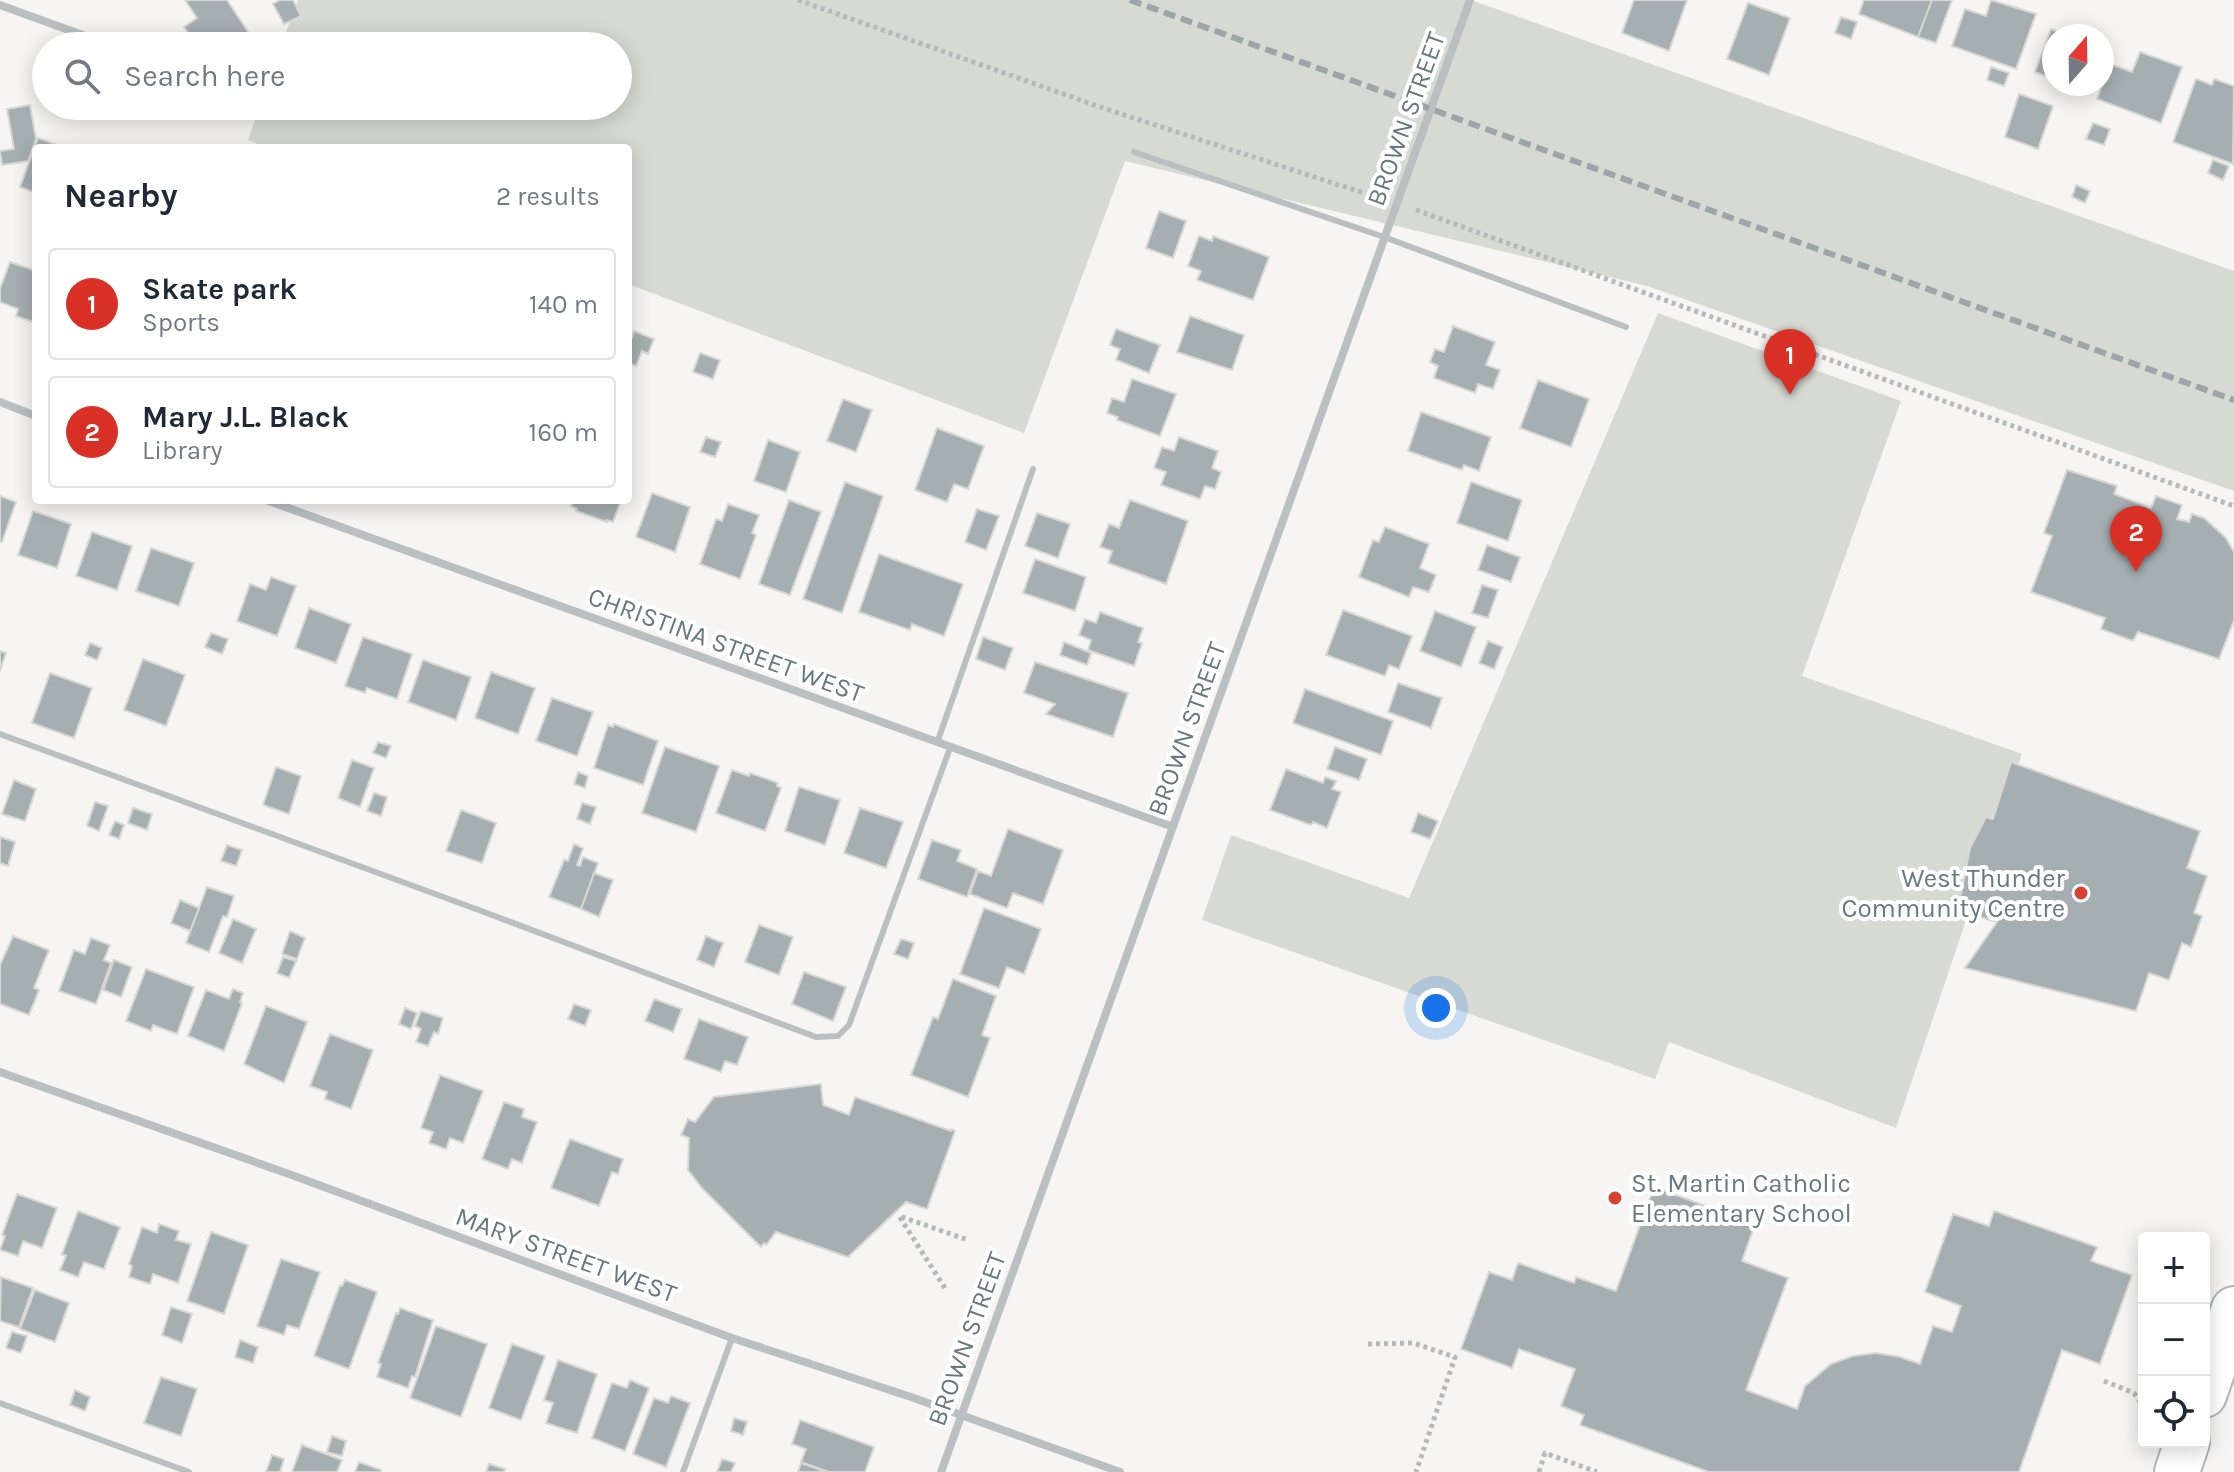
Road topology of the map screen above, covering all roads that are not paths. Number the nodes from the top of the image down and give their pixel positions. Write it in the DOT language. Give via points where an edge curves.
graph roads {
  1 [pos="1470,0"];
  2 [pos="0,5"];
  3 [pos="74,32"];
  4 [pos="1134,152"];
  5 [pos="1384,237"];
  6 [pos="1626,327"];
  7 [pos="0,402"];
  8 [pos="32,414"];
  9 [pos="1033,469"];
  10 [pos="277,504"];
  11 [pos="0,734"];
  12 [pos="937,743"];
  13 [pos="950,748"];
  14 [pos="1173,827"];
  15 [pos="0,1072"];
  16 [pos="2234,1309"];
  17 [pos="732,1338"];
  18 [pos="2210,1378"];
  19 [pos="0,1403"];
  20 [pos="962,1416"];
  21 [pos="2185,1448"];
  22 [pos="189,1472"];
  23 [pos="683,1472"];
  24 [pos="941,1472"];
  25 [pos="1120,1472"];
  26 [pos="2177,1472"];
  1 -- 5 [label="street, BROWN STREET"];
  2 -- 3 [label="street"];
  4 -- 5 [label="lane"];
  5 -- 6 [label="lane"];
  5 -- 14 [label="street, BROWN STREET"];
  7 -- 8 [label="street"];
  9 -- 12 [label="lane"];
  10 -- 12 [label="street, CHRISTINA STREET WEST"];
  11 -- 13 [label="lane" via="816,1037 838,1036 849,1025"];
  12 -- 13 [label="street, CHRISTINA STREET WEST"];
  13 -- 14 [label="street, CHRISTINA STREET WEST"];
  14 -- 20 [label="street, BROWN STREET"];
  15 -- 17 [label="street, MARY STREET WEST"];
  16 -- 18 [label="main road"];
  17 -- 20 [label="street, MARY STREET WEST"];
  17 -- 23 [label="lane"];
  19 -- 22 [label="lane"];
  20 -- 24 [label="street, BROWN STREET"];
  20 -- 25 [label="street, MARY STREET WEST"];
  21 -- 26 [label="main road"];
}
